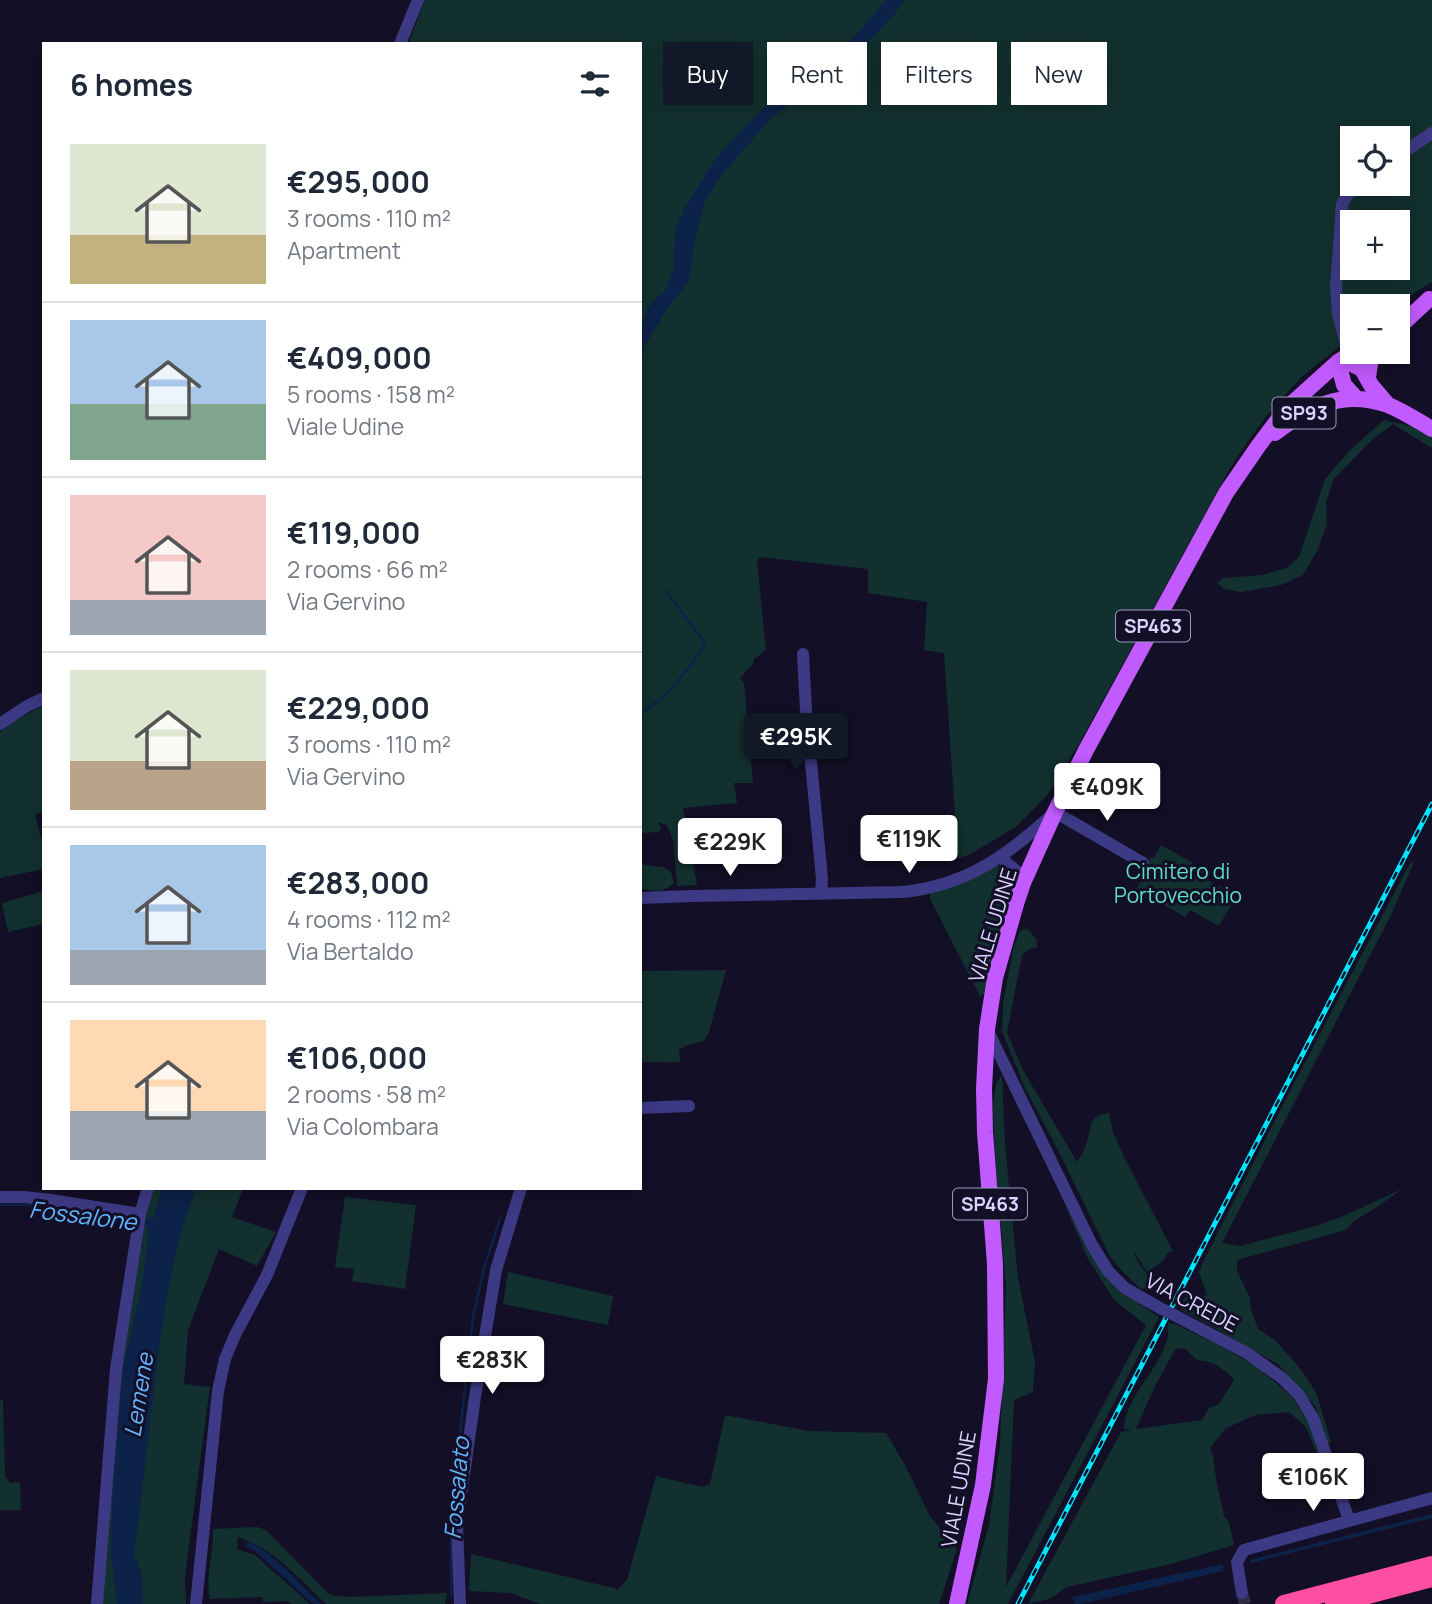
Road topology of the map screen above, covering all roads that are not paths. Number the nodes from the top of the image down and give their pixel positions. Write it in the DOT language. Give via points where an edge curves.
graph roads {
  1 [pos="418,0"];
  2 [pos="401,42"];
  3 [pos="1432,133"];
  4 [pos="1410,148"];
  5 [pos="1347,196"];
  6 [pos="1431,298"];
  7 [pos="1410,313"];
  8 [pos="1410,317"];
  9 [pos="1340,323"];
  10 [pos="1340,362"];
  11 [pos="1346,364"];
  12 [pos="1352,364"];
  13 [pos="1370,364"];
  14 [pos="1368,377"];
  15 [pos="1356,398"];
  16 [pos="1388,405"];
  17 [pos="1432,429"];
  18 [pos="1259,445"];
  19 [pos="803,654"];
  20 [pos="42,699"];
  21 [pos="0,724"];
  22 [pos="1055,813"];
  23 [pos="1000,857"];
  24 [pos="1143,863"];
  25 [pos="1023,883"];
  26 [pos="821,893"];
  27 [pos="642,898"];
  28 [pos="987,1028"];
  29 [pos="690,1106"];
  30 [pos="642,1108"];
  31 [pos="148,1190"];
  32 [pos="301,1190"];
  33 [pos="520,1190"];
  34 [pos="0,1197"];
  35 [pos="140,1221"];
  36 [pos="1432,1498"];
  37 [pos="1349,1520"];
  38 [pos="1432,1565"];
  39 [pos="1432,1578"];
  40 [pos="1242,1593"];
  41 [pos="97,1604"];
  42 [pos="196,1604"];
  43 [pos="460,1604"];
  44 [pos="957,1604"];
  45 [pos="1284,1604"];
  46 [pos="1334,1604"];
  1 -- 2 [label="street"];
  3 -- 4 [label="street"];
  5 -- 9 [label="street" via="1342,204 1336,287"];
  6 -- 7 [label="main road"];
  6 -- 8 [label="main road"];
  10 -- 18 [label="main road, VIALE UDINE / SP463" via="1287,408"];
  11 -- 15 [label="main road, SP93" via="1344,385"];
  12 -- 14 [label="main road, SP93"];
  13 -- 14 [label="main road"];
  14 -- 16 [label="main road, SP93"];
  15 -- 16 [label="main road, SP93"];
  15 -- 18 [label="main road, SP93" via="1319,405"];
  16 -- 17 [label="main road, SP93"];
  18 -- 22 [label="main road, VIALE UDINE / SP463" via="1226,493"];
  19 -- 26 [label="street"];
  20 -- 21 [label="street"];
  22 -- 23 [label="street"];
  22 -- 24 [label="street"];
  22 -- 25 [label="main road, VIALE UDINE / SP463"];
  23 -- 25 [label="street" via="1020,874"];
  23 -- 26 [label="street" via="957,880 922,890"];
  25 -- 28 [label="main road, VIALE UDINE / SP463" via="995,978"];
  26 -- 27 [label="street"];
  28 -- 37 [label="street, VIA CREDE, bridge" via="1108,1271 1125,1288 1247,1353 1299,1395 1313,1418"];
  28 -- 44 [label="main road, VIALE UDINE / SP463" via="985,1132 995,1264 996,1379 983,1485"];
  29 -- 30 [label="street"];
  31 -- 35 [label="street"];
  32 -- 42 [label="street" via="223,1370"];
  33 -- 43 [label="street" via="495,1270 473,1410 457,1524"];
  34 -- 35 [label="street" via="51,1200"];
  35 -- 41 [label="street" via="116,1369"];
  36 -- 37 [label="street"];
  37 -- 40 [label="street" via="1244,1550 1237,1562"];
  38 -- 45 [label="highway"];
  39 -- 46 [label="highway"];
}
